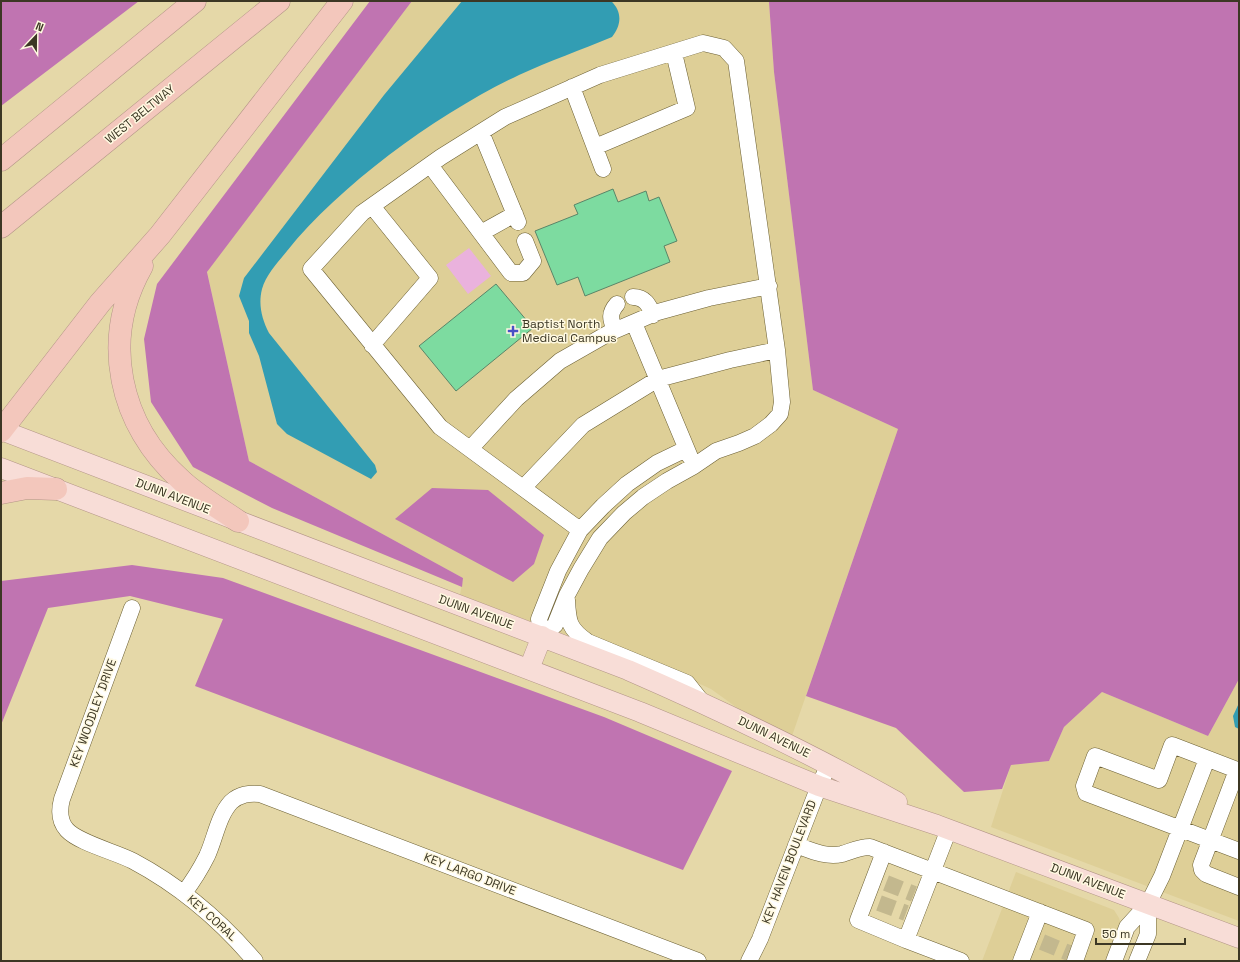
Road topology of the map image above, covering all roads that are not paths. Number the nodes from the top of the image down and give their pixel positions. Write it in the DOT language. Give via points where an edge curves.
graph roads {
  1 [pos="195,1"];
  2 [pos="279,1"];
  3 [pos="342,1"];
  4 [pos="674,53"];
  5 [pos="572,88"];
  6 [pos="481,132"];
  7 [pos="595,147"];
  8 [pos="1,160"];
  9 [pos="430,165"];
  10 [pos="603,169"];
  11 [pos="372,206"];
  12 [pos="1,227"];
  13 [pos="481,233"];
  14 [pos="160,235"];
  15 [pos="525,241"];
  16 [pos="769,286"];
  17 [pos="633,297"];
  18 [pos="617,304"];
  19 [pos="653,315"];
  20 [pos="634,323"];
  21 [pos="615,330"];
  22 [pos="372,345"];
  23 [pos="777,350"];
  24 [pos="658,379"];
  25 [pos="1,431"];
  26 [pos="470,449"];
  27 [pos="686,449"];
  28 [pos="694,466"];
  29 [pos="1,468"];
  30 [pos="523,488"];
  31 [pos="56,489"];
  32 [pos="1,494"];
  33 [pos="238,521"];
  34 [pos="580,530"];
  35 [pos="567,595"];
  36 [pos="132,608"];
  37 [pos="542,636"];
  38 [pos="530,669"];
  39 [pos="702,702"];
  40 [pos="1207,759"];
  41 [pos="829,764"];
  42 [pos="819,786"];
  43 [pos="61,820"];
  44 [pos="943,827"];
  45 [pos="1180,828"];
  46 [pos="1210,840"];
  47 [pos="796,844"];
  48 [pos="1239,851"];
  49 [pos="884,852"];
  50 [pos="933,871"];
  51 [pos="1239,887"];
  52 [pos="184,893"];
  53 [pos="1148,904"];
  54 [pos="1040,912"];
  55 [pos="1239,938"];
  56 [pos="906,940"];
  57 [pos="1074,957"];
  58 [pos="1026,959"];
  59 [pos="255,961"];
  60 [pos="698,961"];
  61 [pos="749,961"];
  62 [pos="961,961"];
  63 [pos="1114,961"];
  64 [pos="1137,961"];
  1 -- 8 [label="highway"];
  2 -- 12 [label="highway, WEST BELTWAY"];
  3 -- 14 [label="highway"];
  4 -- 5 [label="street" via="600,75"];
  4 -- 7 [label="street" via="687,108"];
  4 -- 16 [label="street" via="703,43 724,48 736,61"];
  5 -- 6 [label="street" via="505,118"];
  5 -- 7 [label="street"];
  6 -- 9 [label="street"];
  6 -- 13 [label="street" via="516,218"];
  7 -- 10 [label="street"];
  9 -- 11 [label="street"];
  9 -- 13 [label="street"];
  11 -- 22 [label="street" via="430,278"];
  11 -- 22 [label="street" via="362,213 311,269"];
  13 -- 15 [label="street" via="511,273 523,273 533,260"];
  14 -- 25 [label="highway" via="100,303"];
  14 -- 33 [label="highway" via="134,280 122,316 120,357 127,400 134,420 162,462 181,481"];
  16 -- 19 [label="street" via="709,298"];
  16 -- 23 [label="street"];
  17 -- 19 [label="street" via="646,301"];
  18 -- 21 [label="street" via="610,315"];
  19 -- 20 [label="street"];
  20 -- 21 [label="street"];
  20 -- 24 [label="street"];
  21 -- 26 [label="street" via="560,361 516,399"];
  22 -- 26 [label="street" via="440,428"];
  23 -- 24 [label="street"];
  23 -- 28 [label="street" via="782,402 780,414 755,436 716,451"];
  24 -- 27 [label="street"];
  24 -- 30 [label="street" via="582,425"];
  25 -- 33 [label="main road, DUNN AVENUE"];
  26 -- 30 [label="street"];
  27 -- 28 [label="street"];
  27 -- 34 [label="street" via="657,463 627,484"];
  28 -- 35 [label="street" via="667,481 624,513 600,538"];
  29 -- 31 [label="main road, DUNN AVENUE"];
  30 -- 34 [label="street"];
  31 -- 32 [label="highway" via="27,488"];
  31 -- 38 [label="main road, DUNN AVENUE"];
  33 -- 37 [label="main road, DUNN AVENUE"];
  34 -- 37 [label="street" via="558,571 539,619"];
  35 -- 37 [label="street" via="555,625"];
  35 -- 39 [label="street" via="568,618 579,636 687,682"];
  36 -- 43 [label="street, KEY WOODLEY DRIVE" via="62,798"];
  37 -- 38 [label="main road"];
  37 -- 39 [label="main road, DUNN AVENUE"];
  38 -- 42 [label="main road, DUNN AVENUE"];
  39 -- 41 [label="main road, DUNN AVENUE"];
  40 -- 45 [label="street"];
  40 -- 45 [label="street" via="1172,745 1159,780 1095,756 1084,786 1086,793"];
  40 -- 46 [label="street" via="1237,770"];
  41 -- 42 [label="street, KEY HAVEN BOULEVARD"];
  41 -- 44 [label="main road, DUNN AVENUE"];
  42 -- 44 [label="main road, DUNN AVENUE"];
  42 -- 47 [label="street, KEY HAVEN BOULEVARD"];
  43 -- 52 [label="street, KEY CORAL" via="67,830 77,838 133,861"];
  44 -- 50 [label="street"];
  44 -- 53 [label="main road, DUNN AVENUE"];
  45 -- 46 [label="street"];
  45 -- 53 [label="street" via="1162,876"];
  46 -- 48 [label="street"];
  46 -- 51 [label="street" via="1201,865 1202,870"];
  47 -- 49 [label="street" via="822,854 841,854 861,847"];
  47 -- 61 [label="street, KEY HAVEN BOULEVARD" via="760,939"];
  49 -- 50 [label="street"];
  49 -- 56 [label="street" via="880,881 873,900 858,920"];
  50 -- 54 [label="street"];
  50 -- 56 [label="street" via="918,896"];
  52 -- 59 [label="street, KEY CORAL" via="230,932"];
  52 -- 60 [label="street, KEY LARGO DRIVE" via="197,876 223,814 231,802 241,795 260,794"];
  53 -- 55 [label="main road, DUNN AVENUE"];
  53 -- 63 [label="street" via="1127,927"];
  53 -- 64 [label="street" via="1148,934"];
  54 -- 57 [label="street" via="1086,930"];
  54 -- 58 [label="street" via="1036,940"];
  56 -- 62 [label="street"];
}
